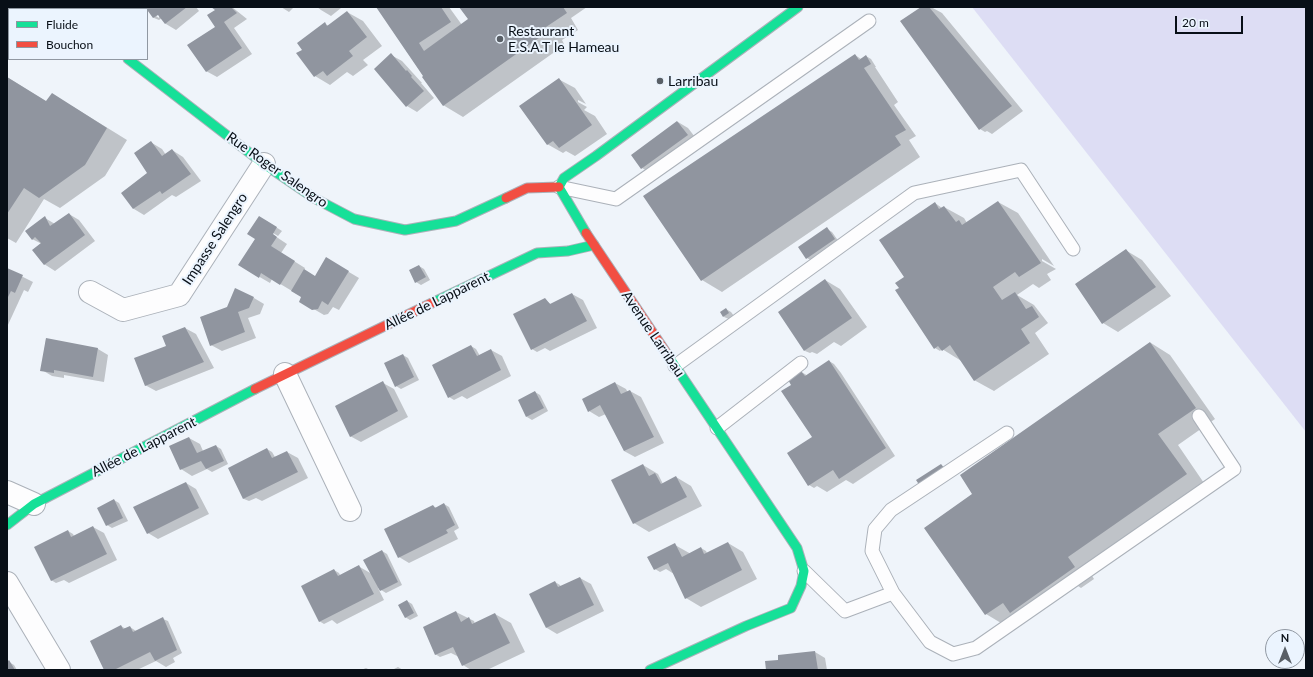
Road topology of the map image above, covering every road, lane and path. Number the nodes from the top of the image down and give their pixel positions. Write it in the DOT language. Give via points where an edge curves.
graph roads {
  1 [pos="798,7"];
  2 [pos="869,21"];
  3 [pos="129,60"];
  4 [pos="264,164"];
  5 [pos="559,187"];
  6 [pos="594,245"];
  7 [pos="1073,249"];
  8 [pos="90,292"];
  9 [pos="802,363"];
  10 [pos="675,366"];
  11 [pos="285,374"];
  12 [pos="1199,416"];
  13 [pos="717,428"];
  14 [pos="1007,433"];
  15 [pos="7,492"];
  16 [pos="34,504"];
  17 [pos="350,510"];
  18 [pos="7,525"];
  19 [pos="804,571"];
  20 [pos="7,583"];
  21 [pos="893,593"];
  22 [pos="59,670"];
  23 [pos="650,670"];
  1 -- 5 [label="street" via="564,178"];
  2 -- 5 [label="lane" via="616,199"];
  3 -- 4 [label="street, Rue Roger Salengro"];
  4 -- 5 [label="street, Rue Roger Salengro" via="314,198 354,219 405,230 456,221 527,188"];
  4 -- 8 [label="street, Impasse Salengro" via="179,295 123,310"];
  5 -- 6 [label="street, Avenue Larribau"];
  6 -- 10 [label="street, Avenue Larribau"];
  6 -- 11 [label="street, Allée de Lapparent" via="568,251 537,253"];
  7 -- 10 [label="lane" via="1021,170 914,193"];
  9 -- 13 [label="lane"];
  10 -- 13 [label="street, Avenue Larribau"];
  11 -- 16 [label="street, Allée de Lapparent"];
  11 -- 17 [label="street"];
  12 -- 21 [label="lane" via="1234,469 976,648 953,654 930,642"];
  13 -- 19 [label="street, Avenue Larribau" via="797,548"];
  14 -- 21 [label="lane" via="891,510 875,529 872,551"];
  15 -- 16 [label="street"];
  16 -- 18 [label="street, Allée de Lapparent"];
  19 -- 21 [label="lane" via="845,611"];
  19 -- 23 [label="street, Avenue Larribau" via="802,586 791,608"];
  20 -- 22 [label="street"];
}
